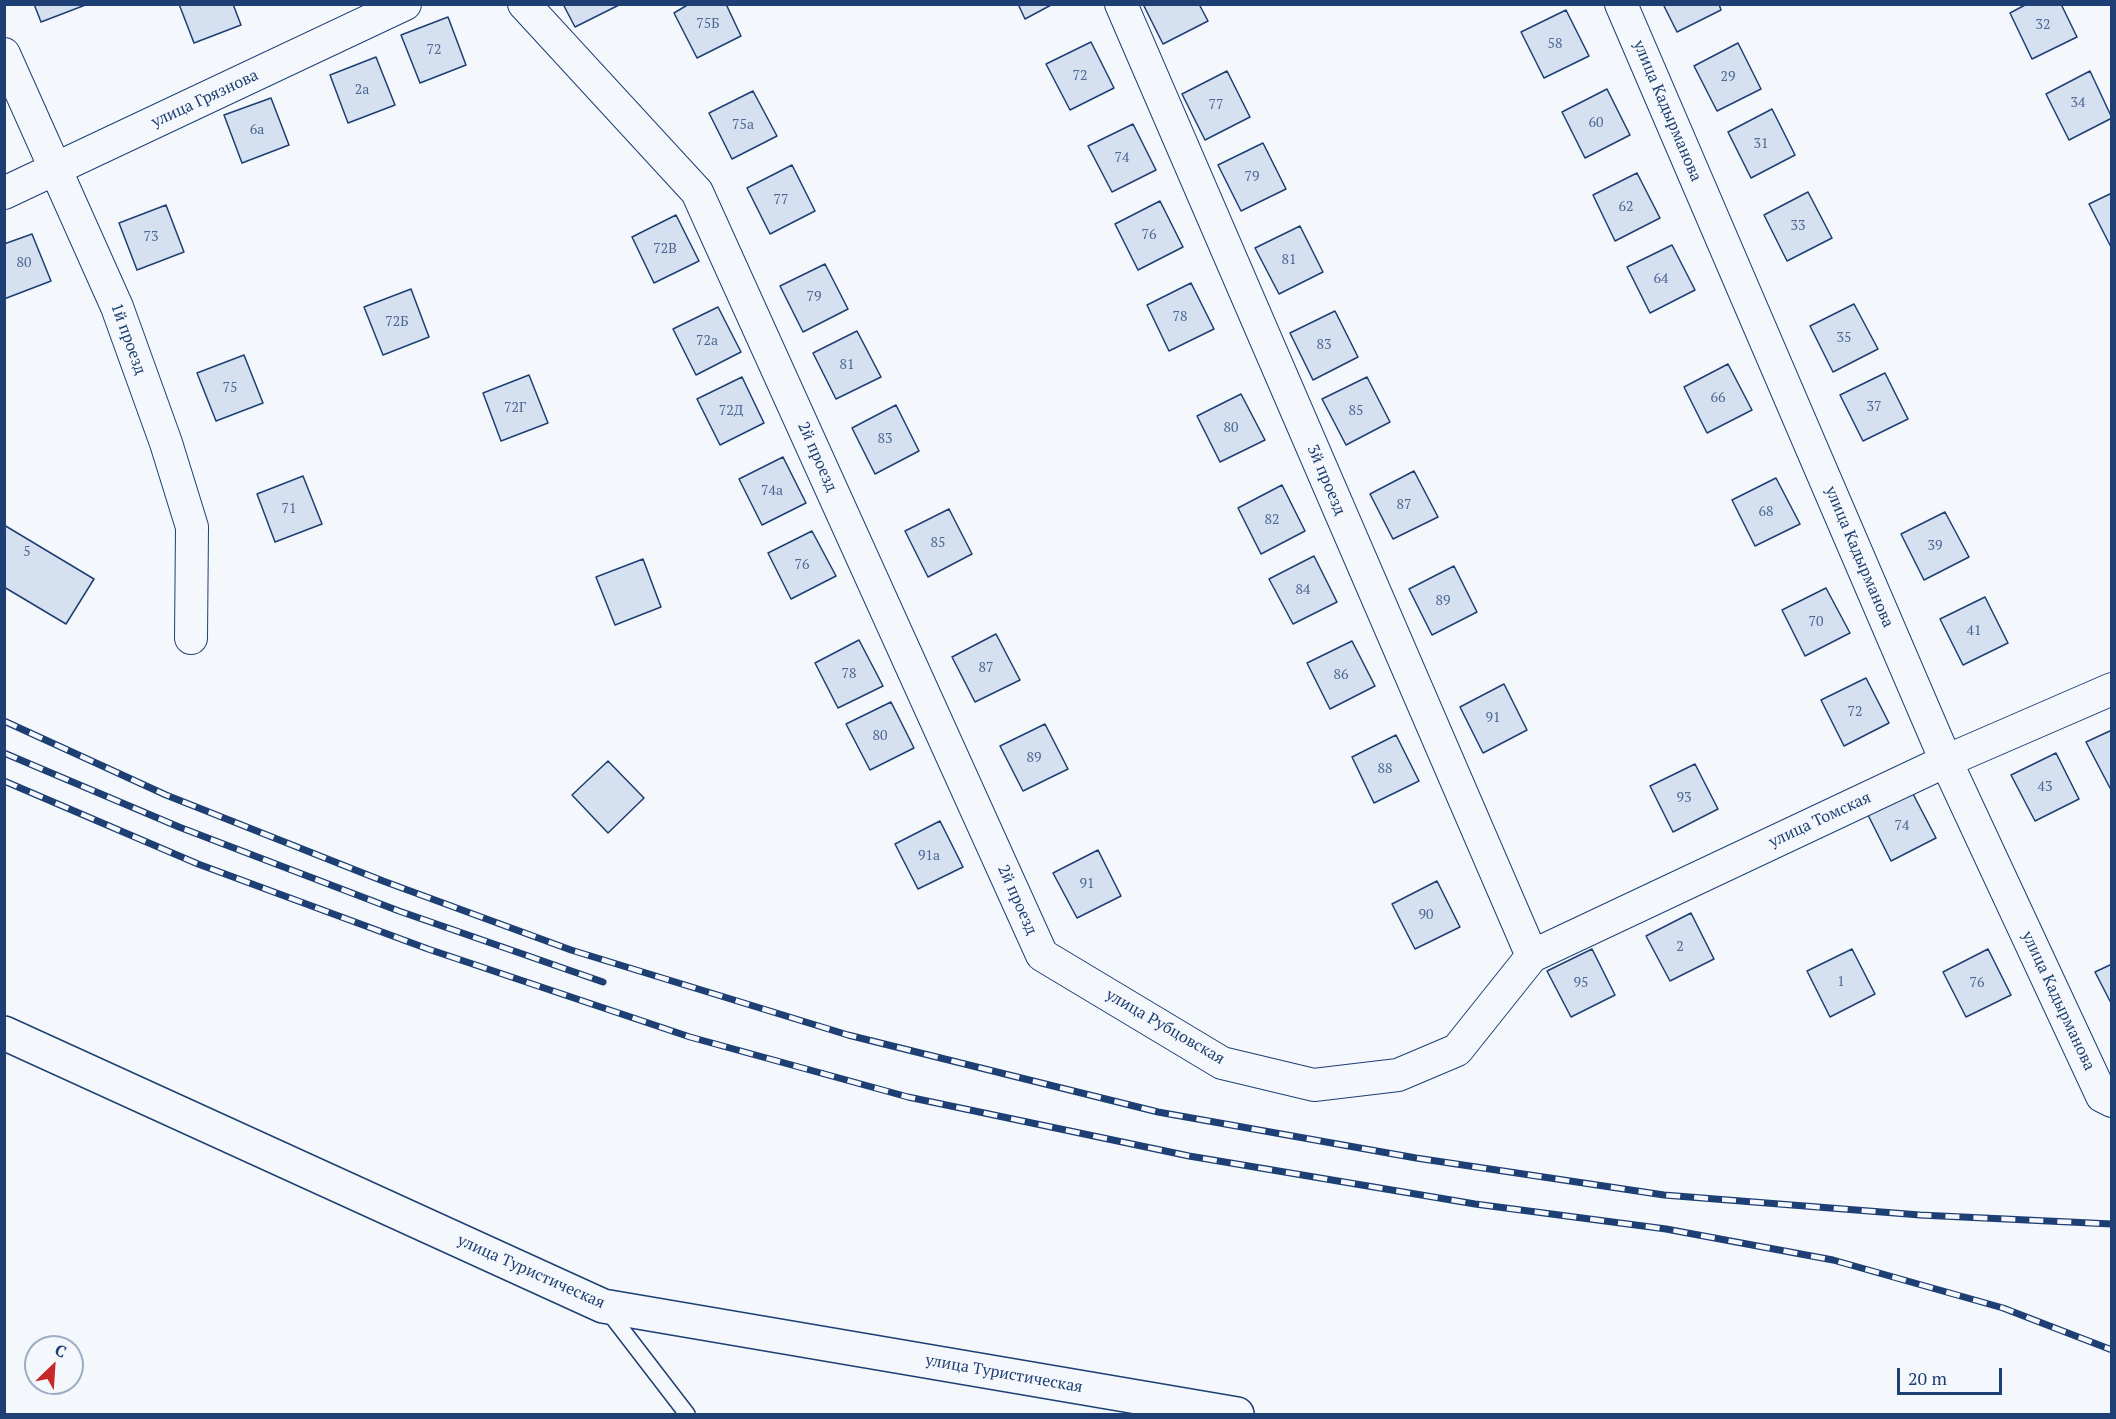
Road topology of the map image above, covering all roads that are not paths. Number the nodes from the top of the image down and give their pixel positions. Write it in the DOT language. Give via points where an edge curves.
graph roads {
  1 [pos="405,4"];
  2 [pos="524,4"];
  3 [pos="1121,4"];
  4 [pos="1621,4"];
  5 [pos="4,54"];
  6 [pos="56,170"];
  7 [pos="4,192"];
  8 [pos="191,638"];
  9 [pos="2112,689"];
  10 [pos="1946,761"];
  11 [pos="1042,955"];
  12 [pos="1532,956"];
  13 [pos="4,1033"];
  14 [pos="2112,1101"];
  15 [pos="603,1306"];
  16 [pos="1166,1409"];
  17 [pos="685,1414"];
  18 [pos="1237,1414"];
  1 -- 6 [label="street, улица Грязнова"];
  2 -- 11 [label="street, 2й проезд" via="697,192"];
  3 -- 12 [label="street, 3й проезд"];
  4 -- 10 [label="street, улица Кадырманова"];
  5 -- 6 [label="street, 1й проезд"];
  6 -- 7 [label="street, улица Грязнова"];
  6 -- 8 [label="street, 1й проезд" via="117,307 192,527"];
  9 -- 10 [label="street, улица Томская"];
  10 -- 12 [label="street, улица Томская"];
  10 -- 14 [label="street, улица Кадырманова" via="2102,1096"];
  11 -- 12 [label="street, улица Рубцовская" via="1222,1063 1314,1085 1398,1075 1458,1050"];
  13 -- 15 [label="street, улица Туристическая"];
  15 -- 16 [label="street, улица Туристическая"];
  15 -- 17 [label="lane"];
  16 -- 18 [label="street, улица Туристическая"];
}
